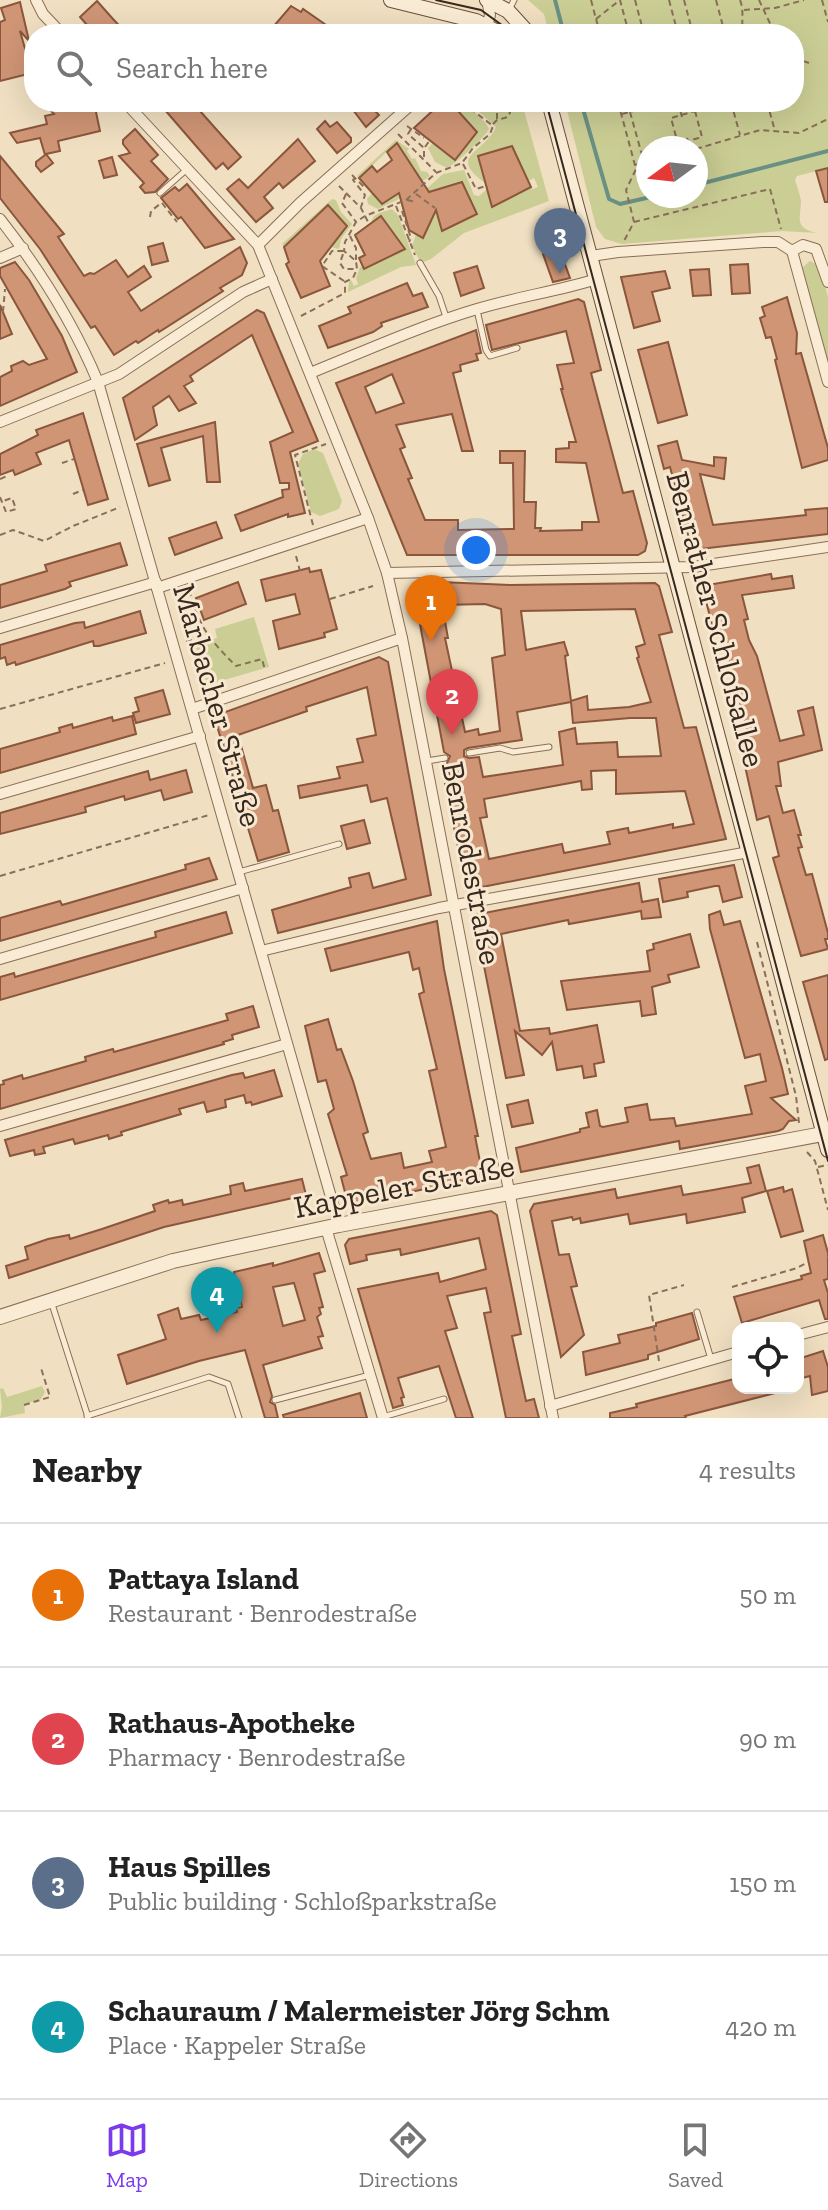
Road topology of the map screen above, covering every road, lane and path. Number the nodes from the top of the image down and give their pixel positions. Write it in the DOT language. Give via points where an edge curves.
graph roads {
  1 [pos="36,0"];
  2 [pos="391,0"];
  3 [pos="487,0"];
  4 [pos="591,0"];
  5 [pos="635,0"];
  6 [pos="669,0"];
  7 [pos="684,0"];
  8 [pos="716,0"];
  9 [pos="740,0"];
  10 [pos="759,0"];
  11 [pos="804,0"];
  12 [pos="822,0"];
  13 [pos="511,6"];
  14 [pos="762,9"];
  15 [pos="744,10"];
  16 [pos="596,19"];
  17 [pos="828,22"];
  18 [pos="52,24"];
  19 [pos="473,24"];
  20 [pos="491,24"];
  21 [pos="523,24"];
  22 [pos="597,24"];
  23 [pos="626,24"];
  24 [pos="641,24"];
  25 [pos="675,24"];
  26 [pos="691,24"];
  27 [pos="722,24"];
  28 [pos="742,24"];
  29 [pos="770,24"];
  30 [pos="804,61"];
  31 [pos="809,63"];
  32 [pos="134,112"];
  33 [pos="403,112"];
  34 [pos="477,112"];
  35 [pos="497,112"];
  36 [pos="510,112"];
  37 [pos="552,112"];
  38 [pos="630,112"];
  39 [pos="681,112"];
  40 [pos="692,112"];
  41 [pos="695,112"];
  42 [pos="734,112"];
  43 [pos="770,112"];
  44 [pos="621,114"];
  45 [pos="682,116"];
  46 [pos="828,119"];
  47 [pos="497,120"];
  48 [pos="406,125"];
  49 [pos="493,126"];
  50 [pos="411,129"];
  51 [pos="775,131"];
  52 [pos="397,133"];
  53 [pos="638,136"];
  54 [pos="676,136"];
  55 [pos="702,136"];
  56 [pos="740,136"];
  57 [pos="424,138"];
  58 [pos="430,140"];
  59 [pos="708,145"];
  60 [pos="424,148"];
  61 [pos="424,161"];
  62 [pos="462,163"];
  63 [pos="635,165"];
  64 [pos="187,169"];
  65 [pos="436,173"];
  66 [pos="339,186"];
  67 [pos="486,186"];
  68 [pos="364,187"];
  69 [pos="369,190"];
  70 [pos="160,193"];
  71 [pos="346,193"];
  72 [pos="415,193"];
  73 [pos="365,195"];
  74 [pos="406,200"];
  75 [pos="416,202"];
  76 [pos="395,205"];
  77 [pos="361,208"];
  78 [pos="435,208"];
  79 [pos="402,211"];
  80 [pos="365,216"];
  81 [pos="150,217"];
  82 [pos="0,219"];
  83 [pos="177,222"];
  84 [pos="356,222"];
  85 [pos="634,222"];
  86 [pos="369,224"];
  87 [pos="782,231"];
  88 [pos="349,234"];
  89 [pos="408,243"];
  90 [pos="258,245"];
  91 [pos="23,248"];
  92 [pos="344,251"];
  93 [pos="792,251"];
  94 [pos="618,252"];
  95 [pos="591,256"];
  96 [pos="0,258"];
  97 [pos="356,261"];
  98 [pos="420,263"];
  99 [pos="344,269"];
  100 [pos="357,269"];
  101 [pos="339,278"];
  102 [pos="272,279"];
  103 [pos="597,279"];
  104 [pos="345,282"];
  105 [pos="828,282"];
  106 [pos="5,289"];
  107 [pos="477,309"];
  108 [pos="3,312"];
  109 [pos="447,318"];
  110 [pos="288,321"];
  111 [pos="517,348"];
  112 [pos="310,373"];
  113 [pos="98,382"];
  114 [pos="828,382"];
  115 [pos="0,422"];
  116 [pos="337,440"];
  117 [pos="74,459"];
  118 [pos="62,463"];
  119 [pos="7,476"];
  120 [pos="0,479"];
  121 [pos="83,490"];
  122 [pos="73,494"];
  123 [pos="133,503"];
  124 [pos="368,518"];
  125 [pos="316,534"];
  126 [pos="0,535"];
  127 [pos="292,542"];
  128 [pos="828,547"];
  129 [pos="674,568"];
  130 [pos="300,571"];
  131 [pos="387,573"];
  132 [pos="186,579"];
  133 [pos="157,585"];
  134 [pos="373,586"];
  135 [pos="330,599"];
  136 [pos="193,605"];
  137 [pos="199,608"];
  138 [pos="0,628"];
  139 [pos="207,635"];
  140 [pos="402,638"];
  141 [pos="174,645"];
  142 [pos="178,660"];
  143 [pos="268,683"];
  144 [pos="0,709"];
  145 [pos="192,709"];
  146 [pos="200,736"];
  147 [pos="549,747"];
  148 [pos="469,753"];
  149 [pos="445,758"];
  150 [pos="426,762"];
  151 [pos="0,794"];
  152 [pos="221,811"];
  153 [pos="339,844"];
  154 [pos="749,852"];
  155 [pos="238,872"];
  156 [pos="0,876"];
  157 [pos="243,888"];
  158 [pos="454,905"];
  159 [pos="261,951"];
  160 [pos="0,959"];
  161 [pos="287,1044"];
  162 [pos="799,1112"];
  163 [pos="799,1122"];
  164 [pos="0,1126"];
  165 [pos="826,1134"];
  166 [pos="828,1150"];
  167 [pos="807,1152"];
  168 [pos="828,1165"];
  169 [pos="817,1167"];
  170 [pos="508,1195"];
  171 [pos="828,1210"];
  172 [pos="333,1226"];
  173 [pos="808,1262"];
  174 [pos="684,1285"];
  175 [pos="732,1287"];
  176 [pos="51,1300"];
  177 [pos="697,1312"];
  178 [pos="0,1317"];
  179 [pos="828,1327"];
  180 [pos="804,1333"];
  181 [pos="732,1354"];
  182 [pos="711,1360"];
  183 [pos="41,1368"];
  184 [pos="663,1374"];
  185 [pos="370,1375"];
  186 [pos="444,1399"];
  187 [pos="275,1400"];
  188 [pos="24,1405"];
  189 [pos="550,1406"];
  190 [pos="88,1417"];
  191 [pos="239,1418"];
  192 [pos="382,1418"];
  193 [pos="553,1418"];
  1 -- 18 [label="street"];
  2 -- 19 [label="main road"];
  3 -- 13 [label="main road"];
  3 -- 20 [label="street"];
  4 -- 16 [label="path"];
  5 -- 24 [label="path"];
  6 -- 25 [label="path"];
  7 -- 26 [label="path"];
  8 -- 27 [label="path"];
  9 -- 15 [label="path"];
  10 -- 14 [label="path"];
  11 -- 14 [label="path"];
  12 -- 17 [label="path"];
  13 -- 21 [label="main road"];
  14 -- 15 [label="path"];
  14 -- 29 [label="path"];
  15 -- 28 [label="path"];
  16 -- 22 [label="path"];
  16 -- 23 [label="path" via="620,0"];
  30 -- 31 [label="path"];
  32 -- 64 [label="street, Benrodestraße"];
  33 -- 90 [label="street"];
  34 -- 49 [label="path"];
  35 -- 47 [label="path"];
  36 -- 47 [label="path"];
  37 -- 95 [label="main road, Benrather Schloßallee"];
  38 -- 44 [label="path"];
  38 -- 53 [label="path"];
  39 -- 45 [label="path"];
  40 -- 45 [label="path"];
  41 -- 55 [label="path"];
  42 -- 56 [label="path"];
  43 -- 51 [label="path"];
  44 -- 63 [label="path"];
  45 -- 54 [label="path" via="671,118"];
  46 -- 51 [label="path" via="799,133"];
  47 -- 49 [label="path"];
  48 -- 50 [label="path"];
  49 -- 62 [label="path"];
  50 -- 57 [label="path"];
  50 -- 60 [label="path" via="408,134"];
  51 -- 56 [label="path"];
  52 -- 61 [label="path"];
  56 -- 59 [label="path"];
  58 -- 60 [label="path"];
  60 -- 61 [label="path"];
  61 -- 65 [label="path"];
  62 -- 65 [label="path"];
  62 -- 67 [label="path" via="476,189"];
  63 -- 85 [label="path" via="626,190"];
  64 -- 70 [label="lane"];
  64 -- 90 [label="street, Benrodestraße"];
  65 -- 72 [label="path"];
  66 -- 71 [label="path"];
  68 -- 73 [label="path" via="354,177"];
  69 -- 73 [label="path"];
  71 -- 77 [label="path"];
  71 -- 84 [label="path" via="342,203"];
  72 -- 74 [label="path"];
  72 -- 78 [label="path"];
  73 -- 77 [label="path"];
  74 -- 75 [label="path"];
  74 -- 76 [label="path"];
  76 -- 80 [label="path"];
  76 -- 89 [label="path"];
  77 -- 80 [label="path"];
  79 -- 89 [label="path"];
  80 -- 84 [label="path"];
  80 -- 86 [label="path"];
  81 -- 83 [label="path" via="161,203"];
  82 -- 91 [label="street, Marbacher Straße"];
  84 -- 88 [label="path"];
  85 -- 87 [label="path" via="770,189"];
  85 -- 94 [label="path"];
  88 -- 92 [label="path"];
  88 -- 97 [label="path"];
  89 -- 98 [label="path"];
  90 -- 102 [label="street, Benrodestraße"];
  91 -- 96 [label="street"];
  91 -- 113 [label="street, Marbacher Straße" via="66,313"];
  92 -- 97 [label="path"];
  92 -- 99 [label="path"];
  92 -- 101 [label="path" via="332,251 322,266"];
  93 -- 94 [label="street" via="778,242 763,242"];
  93 -- 105 [label="street" via="803,245 816,249"];
  93 -- 114 [label="street"];
  94 -- 95 [label="street"];
  95 -- 103 [label="main road, Benrather Schloßallee"];
  97 -- 100 [label="path"];
  98 -- 109 [label="lane"];
  99 -- 100 [label="path"];
  99 -- 101 [label="path"];
  100 -- 104 [label="path"];
  101 -- 104 [label="path"];
  102 -- 110 [label="street, Benrodestraße"];
  102 -- 113 [label="street"];
  103 -- 107 [label="street"];
  103 -- 129 [label="main road, Benrather Schloßallee"];
  104 -- 110 [label="path" via="345,293"];
  106 -- 108 [label="path"];
  107 -- 109 [label="street"];
  107 -- 111 [label="lane" via="490,356"];
  109 -- 112 [label="street"];
  110 -- 112 [label="street, Benrodestraße"];
  112 -- 116 [label="street, Benrodestraße"];
  113 -- 115 [label="street"];
  113 -- 123 [label="street, Marbacher Straße"];
  116 -- 124 [label="street, Benrodestraße"];
  116 -- 125 [label="path" via="295,455"];
  117 -- 118 [label="path"];
  119 -- 120 [label="path"];
  121 -- 122 [label="path"];
  123 -- 126 [label="path" via="44,541 13,530"];
  123 -- 133 [label="street, Marbacher Straße"];
  124 -- 125 [label="street"];
  124 -- 131 [label="street, Benrodestraße"];
  125 -- 127 [label="street"];
  127 -- 130 [label="path"];
  127 -- 132 [label="street"];
  128 -- 129 [label="street"];
  129 -- 131 [label="street"];
  129 -- 154 [label="main road, Benrather Schloßallee"];
  131 -- 140 [label="street, Benrodestraße"];
  132 -- 133 [label="street"];
  132 -- 136 [label="path"];
  133 -- 138 [label="street"];
  133 -- 141 [label="street, Marbacher Straße"];
  134 -- 135 [label="path"];
  136 -- 137 [label="path"];
  136 -- 139 [label="path"];
  139 -- 141 [label="path"];
  139 -- 143 [label="path" via="236,666 262,659"];
  140 -- 143 [label="street"];
  140 -- 150 [label="street, Benrodestraße"];
  141 -- 142 [label="street, Marbacher Straße"];
  142 -- 144 [label="path"];
  142 -- 145 [label="street, Marbacher Straße"];
  143 -- 145 [label="street"];
  145 -- 146 [label="street, Marbacher Straße"];
  146 -- 151 [label="street"];
  146 -- 152 [label="street, Marbacher Straße"];
  147 -- 148 [label="lane"];
  149 -- 150 [label="lane"];
  150 -- 158 [label="street, Benrodestraße"];
  152 -- 155 [label="street, Marbacher Straße"];
  152 -- 156 [label="path"];
  153 -- 155 [label="lane"];
  154 -- 158 [label="street"];
  154 -- 165 [label="main road, Benrather Schloßallee"];
  155 -- 157 [label="street, Marbacher Straße"];
  157 -- 159 [label="street, Marbacher Straße"];
  157 -- 160 [label="street"];
  158 -- 159 [label="street"];
  158 -- 170 [label="street, Benrodestraße"];
  159 -- 161 [label="street, Marbacher Straße"];
  161 -- 164 [label="street"];
  161 -- 172 [label="street, Marbacher Straße"];
  162 -- 163 [label="path"];
  165 -- 166 [label="main road, Benrather Schloßallee"];
  165 -- 170 [label="main road, Kappeler Straße"];
  167 -- 169 [label="path"];
  168 -- 169 [label="path"];
  169 -- 171 [label="path"];
  170 -- 172 [label="main road, Kappeler Straße"];
  170 -- 189 [label="street, Benrodestraße"];
  172 -- 176 [label="main road, Kappeler Straße" via="173,1261"];
  172 -- 185 [label="street, Marbacher Straße"];
  173 -- 175 [label="path"];
  174 -- 184 [label="path" via="649,1295"];
  176 -- 178 [label="main road, Kappeler Straße"];
  176 -- 190 [label="lane"];
  177 -- 182 [label="lane"];
  179 -- 180 [label="street"];
  181 -- 182 [label="street"];
  182 -- 184 [label="street"];
  183 -- 188 [label="path" via="50,1397"];
  184 -- 189 [label="street"];
  185 -- 187 [label="lane"];
  185 -- 192 [label="street, Marbacher Straße"];
  186 -- 192 [label="lane"];
  189 -- 193 [label="street, Benrodestraße"];
  190 -- 191 [label="lane" via="209,1377 228,1384"];
}
